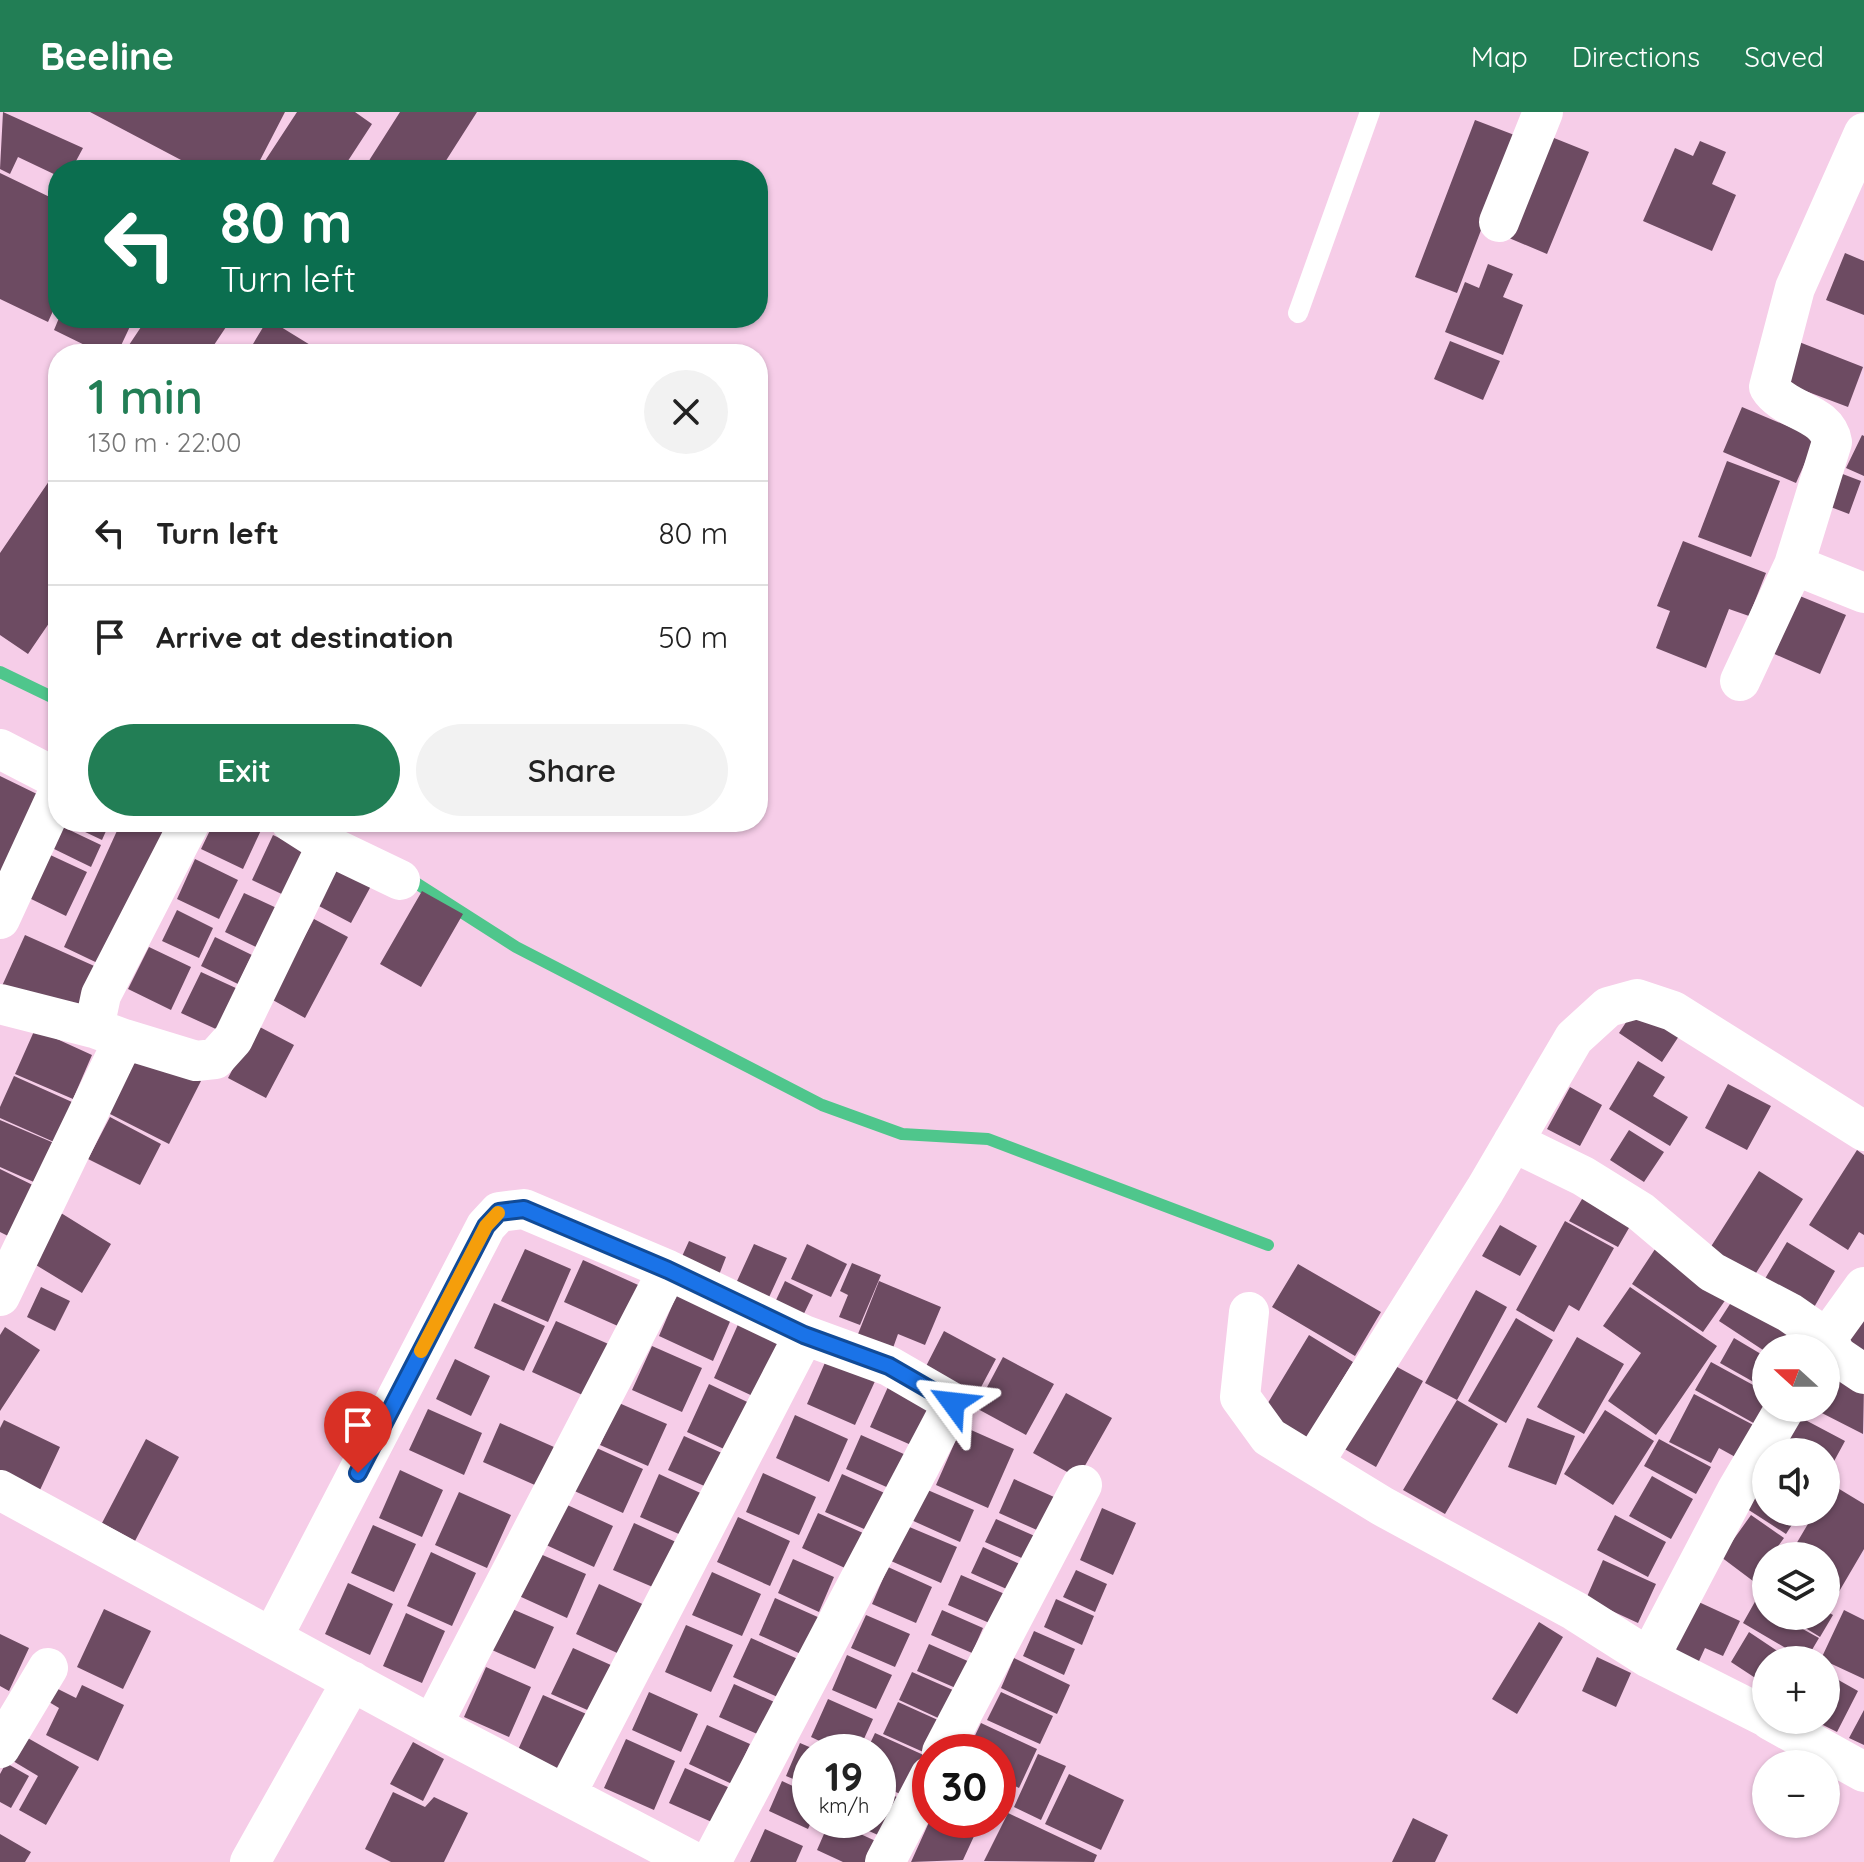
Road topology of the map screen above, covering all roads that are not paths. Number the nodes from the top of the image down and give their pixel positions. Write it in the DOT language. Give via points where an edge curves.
graph roads {
  1 [pos="1370,112"];
  2 [pos="1543,112"];
  3 [pos="1864,133"];
  4 [pos="1499,222"];
  5 [pos="1298,313"];
  6 [pos="1794,565"];
  7 [pos="1864,593"];
  8 [pos="1740,681"];
  9 [pos="0,749"];
  10 [pos="48,774"];
  11 [pos="48,815"];
  12 [pos="185,832"];
  13 [pos="307,832"];
  14 [pos="327,845"];
  15 [pos="400,880"];
  16 [pos="0,919"];
  17 [pos="0,1004"];
  18 [pos="109,1033"];
  19 [pos="1864,1131"];
  20 [pos="1513,1142"];
  21 [pos="668,1270"];
  22 [pos="1864,1287"];
  23 [pos="0,1296"];
  24 [pos="1249,1312"];
  25 [pos="1813,1334"];
  26 [pos="1830,1334"];
  27 [pos="804,1335"];
  28 [pos="1840,1358"];
  29 [pos="1864,1374"];
  30 [pos="1777,1422"];
  31 [pos="1314,1462"];
  32 [pos="1082,1485"];
  33 [pos="0,1490"];
  34 [pos="272,1638"];
  35 [pos="1649,1658"];
  36 [pos="48,1668"];
  37 [pos="352,1681"];
  38 [pos="1752,1711"];
  39 [pos="432,1725"];
  40 [pos="951,1734"];
  41 [pos="1795,1734"];
  42 [pos="0,1748"];
  43 [pos="1864,1772"];
  44 [pos="566,1794"];
  45 [pos="912,1810"];
  46 [pos="250,1862"];
  47 [pos="694,1862"];
  48 [pos="711,1862"];
  49 [pos="885,1862"];
  1 -- 5 [label="lane"];
  2 -- 4 [label="street"];
  3 -- 6 [label="street" via="1795,288 1771,369 1769,387 1777,400 1822,422 1832,442"];
  6 -- 7 [label="street"];
  6 -- 8 [label="street"];
  9 -- 10 [label="street"];
  11 -- 16 [label="street"];
  12 -- 18 [label="street" via="101,995"];
  13 -- 14 [label="street"];
  14 -- 15 [label="street"];
  14 -- 18 [label="street" via="233,1039 215,1059 196,1061"];
  17 -- 18 [label="street"];
  18 -- 23 [label="street"];
  19 -- 20 [label="street" via="1673,1011 1637,999 1608,1007 1574,1038"];
  20 -- 25 [label="street" via="1641,1212 1712,1272 1790,1313"];
  20 -- 31 [label="street"];
  21 -- 27 [label="street"];
  21 -- 34 [label="street" via="524,1209 499,1212 486,1226"];
  21 -- 39 [label="street"];
  22 -- 26 [label="street"];
  24 -- 31 [label="street" via="1240,1397 1269,1437"];
  27 -- 44 [label="street"];
  27 -- 48 [label="street" via="889,1366 953,1403"];
  28 -- 29 [label="street"];
  30 -- 35 [label="street"];
  31 -- 35 [label="street"];
  32 -- 40 [label="street"];
  33 -- 34 [label="street"];
  34 -- 37 [label="street"];
  35 -- 38 [label="street"];
  36 -- 42 [label="street"];
  37 -- 39 [label="street"];
  37 -- 46 [label="street"];
  39 -- 44 [label="street"];
  41 -- 43 [label="street"];
  44 -- 47 [label="street"];
  45 -- 49 [label="street"];
}
